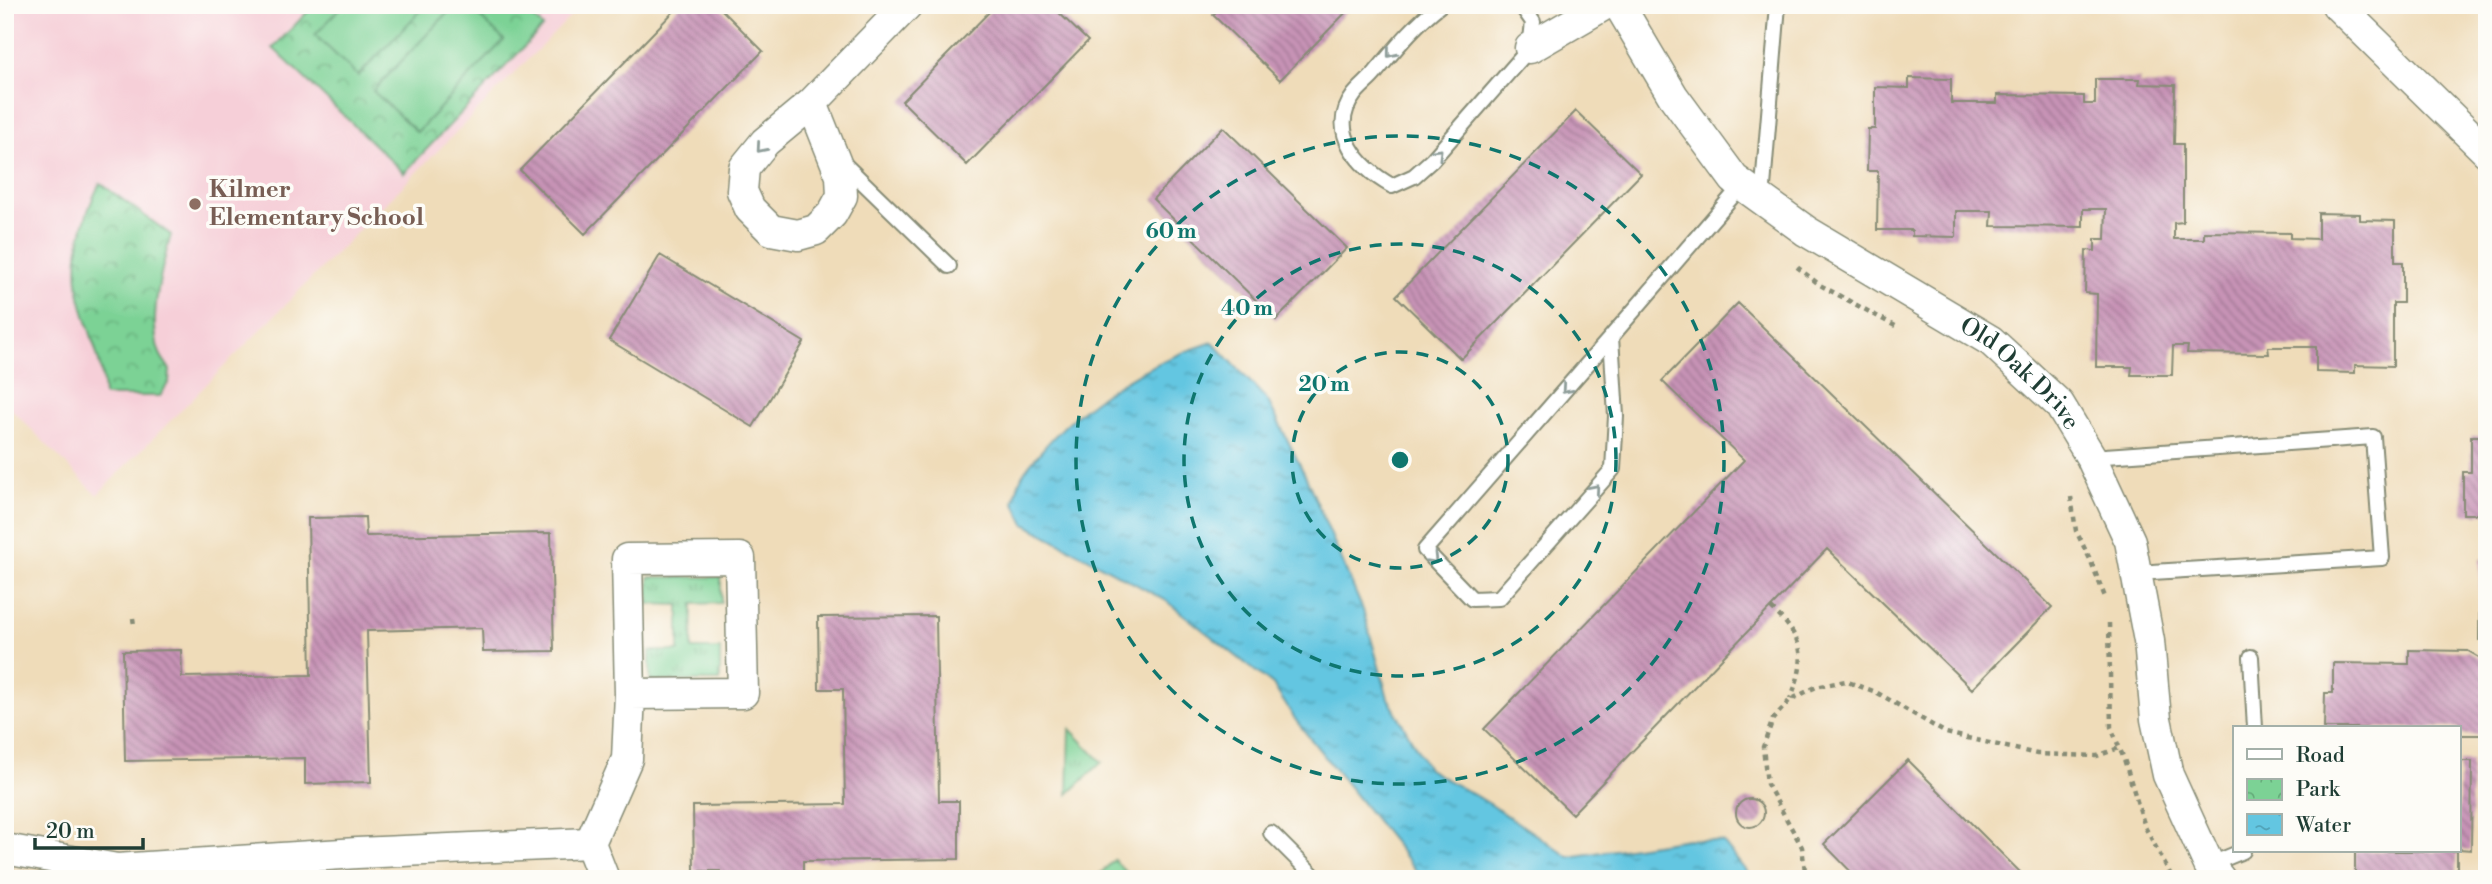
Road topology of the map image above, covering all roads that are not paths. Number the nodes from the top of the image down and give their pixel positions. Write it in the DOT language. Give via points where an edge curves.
graph roads {
  1 [pos="907,5"];
  2 [pos="1440,5"];
  3 [pos="1521,5"];
  4 [pos="1604,5"];
  5 [pos="1619,5"];
  6 [pos="1778,5"];
  7 [pos="2337,5"];
  8 [pos="1530,48"];
  9 [pos="812,103"];
  10 [pos="830,149"];
  11 [pos="2487,152"];
  12 [pos="1752,192"];
  13 [pos="949,266"];
  14 [pos="1611,337"];
  15 [pos="2091,457"];
  16 [pos="2136,573"];
  17 [pos="2251,657"];
  18 [pos="630,694"];
  19 [pos="2255,726"];
  20 [pos="1271,833"];
  21 [pos="590,843"];
  22 [pos="5,849"];
  23 [pos="2242,852"];
  24 [pos="2215,872"];
  25 [pos="604,879"];
  26 [pos="1317,879"];
  1 -- 9 [label="street"];
  2 -- 8 [label="lane, one-way" via="1398,45 1345,112 1343,134 1354,156 1392,186 1414,176 1432,160"];
  3 -- 8 [label="lane" via="1533,22"];
  4 -- 8 [label="street"];
  5 -- 12 [label="street, Old Oak Drive" via="1672,96 1734,179"];
  6 -- 12 [label="lane"];
  7 -- 11 [label="street"];
  9 -- 10 [label="street"];
  9 -- 10 [label="street, one-way" via="765,142 744,168 742,191 750,209 771,230 798,236 816,230 832,214 842,196 841,176"];
  10 -- 13 [label="lane"];
  12 -- 14 [label="lane"];
  12 -- 15 [label="street, Old Oak Drive" via="1806,231 1991,341 2059,404"];
  14 -- 14 [label="lane, one-way" via="1424,550 1472,599 1499,598 1612,469 1616,416"];
  15 -- 16 [label="street, Old Oak Drive" via="2130,541"];
  15 -- 16 [label="lane" via="2373,437 2382,558"];
  16 -- 24 [label="street, Old Oak Drive" via="2168,775"];
  17 -- 19 [label="lane"];
  18 -- 18 [label="street" via="628,559 740,558 743,693"];
  18 -- 21 [label="street" via="627,759"];
  20 -- 26 [label="lane"];
  21 -- 22 [label="street" via="117,869"];
  21 -- 25 [label="street"];
  23 -- 24 [label="lane"];
}
